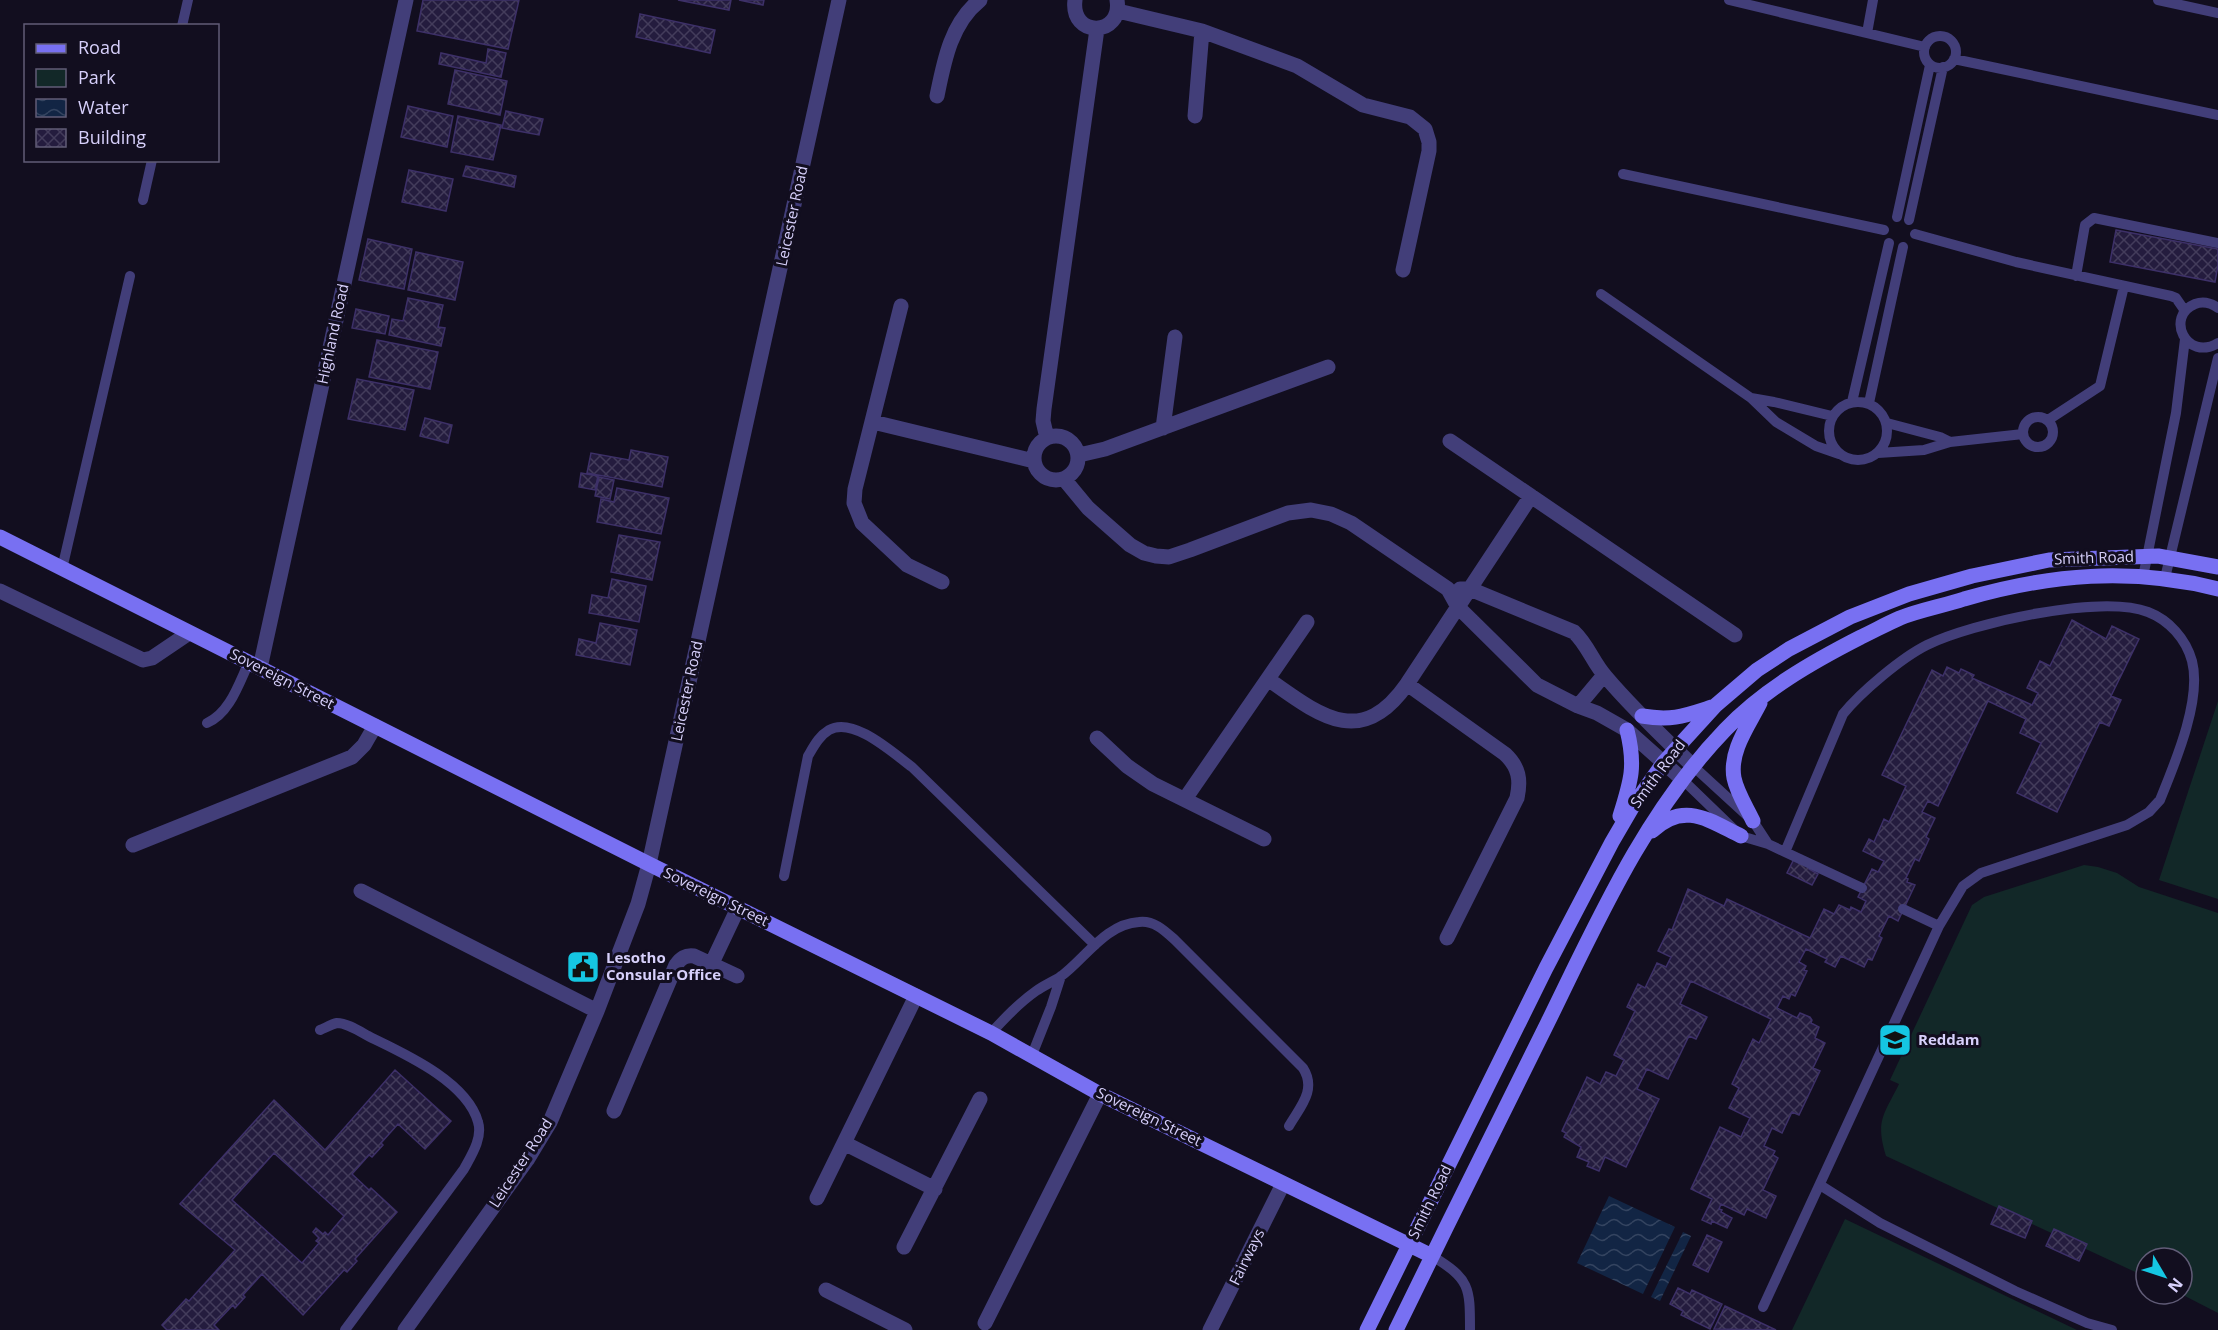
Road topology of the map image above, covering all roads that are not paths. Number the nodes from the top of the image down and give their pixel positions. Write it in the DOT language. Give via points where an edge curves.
graph roads {
  1 [pos="188,0"];
  2 [pos="406,0"];
  3 [pos="839,0"];
  4 [pos="980,0"];
  5 [pos="1070,0"];
  6 [pos="1729,0"];
  7 [pos="1873,0"];
  8 [pos="2158,0"];
  9 [pos="1118,5"];
  10 [pos="2218,13"];
  11 [pos="182,24"];
  12 [pos="1097,29"];
  13 [pos="1202,31"];
  14 [pos="1867,33"];
  15 [pos="1925,47"];
  16 [pos="1954,59"];
  17 [pos="1930,65"];
  18 [pos="1943,68"];
  19 [pos="937,96"];
  20 [pos="2218,115"];
  21 [pos="1195,116"];
  22 [pos="1911,153"];
  23 [pos="1924,156"];
  24 [pos="152,162"];
  25 [pos="1623,174"];
  26 [pos="143,200"];
  27 [pos="1898,217"];
  28 [pos="1909,220"];
  29 [pos="1884,230"];
  30 [pos="1915,234"];
  31 [pos="1889,243"];
  32 [pos="2218,243"];
  33 [pos="1903,247"];
  34 [pos="1403,270"];
  35 [pos="130,276"];
  36 [pos="2076,276"];
  37 [pos="2124,286"];
  38 [pos="1601,294"];
  39 [pos="2216,304"];
  40 [pos="901,306"];
  41 [pos="2185,311"];
  42 [pos="1867,335"];
  43 [pos="1175,337"];
  44 [pos="1883,338"];
  45 [pos="2185,339"];
  46 [pos="2218,343"];
  47 [pos="2218,358"];
  48 [pos="1328,367"];
  49 [pos="1751,398"];
  50 [pos="1852,402"];
  51 [pos="1869,403"];
  52 [pos="1832,416"];
  53 [pos="2048,420"];
  54 [pos="873,422"];
  55 [pos="1887,423"];
  56 [pos="1163,428"];
  57 [pos="2023,435"];
  58 [pos="1047,438"];
  59 [pos="1450,441"];
  60 [pos="1950,442"];
  61 [pos="1878,453"];
  62 [pos="1839,454"];
  63 [pos="1079,455"];
  64 [pos="1034,460"];
  65 [pos="1064,479"];
  66 [pos="1531,496"];
  67 [pos="0,537"];
  68 [pos="2146,556"];
  69 [pos="2169,558"];
  70 [pos="2218,567"];
  71 [pos="62,569"];
  72 [pos="2143,577"];
  73 [pos="2165,578"];
  74 [pos="942,582"];
  75 [pos="1448,589"];
  76 [pos="1470,589"];
  77 [pos="2218,589"];
  78 [pos="0,591"];
  79 [pos="1892,600"];
  80 [pos="1458,607"];
  81 [pos="1898,619"];
  82 [pos="1307,622"];
  83 [pos="189,633"];
  84 [pos="1736,635"];
  85 [pos="254,665"];
  86 [pos="1604,675"];
  87 [pos="1268,679"];
  88 [pos="1407,684"];
  89 [pos="1765,694"];
  90 [pos="1716,705"];
  91 [pos="1578,706"];
  92 [pos="1642,716"];
  93 [pos="207,723"];
  94 [pos="375,726"];
  95 [pos="1627,729"];
  96 [pos="1097,738"];
  97 [pos="1675,748"];
  98 [pos="1664,762"];
  99 [pos="1694,766"];
  100 [pos="1682,779"];
  101 [pos="1185,799"];
  102 [pos="1754,821"];
  103 [pos="1741,836"];
  104 [pos="1264,839"];
  105 [pos="1641,841"];
  106 [pos="1612,842"];
  107 [pos="1768,844"];
  108 [pos="133,845"];
  109 [pos="1785,852"];
  110 [pos="649,864"];
  111 [pos="784,876"];
  112 [pos="1862,888"];
  113 [pos="361,891"];
  114 [pos="738,908"];
  115 [pos="1903,909"];
  116 [pos="1939,926"];
  117 [pos="1447,938"];
  118 [pos="1095,945"];
  119 [pos="711,965"];
  120 [pos="737,976"];
  121 [pos="1061,976"];
  122 [pos="916,996"];
  123 [pos="597,1011"];
  124 [pos="320,1030"];
  125 [pos="991,1033"];
  126 [pos="1032,1056"];
  127 [pos="1100,1094"];
  128 [pos="980,1099"];
  129 [pos="614,1111"];
  130 [pos="1288,1126"];
  131 [pos="844,1143"];
  132 [pos="1283,1184"];
  133 [pos="1820,1185"];
  134 [pos="935,1189"];
  135 [pos="817,1198"];
  136 [pos="1409,1245"];
  137 [pos="904,1247"];
  138 [pos="1432,1256"];
  139 [pos="826,1290"];
  140 [pos="1763,1306"];
  141 [pos="985,1323"];
  142 [pos="345,1330"];
  143 [pos="405,1330"];
  144 [pos="905,1330"];
  145 [pos="1210,1330"];
  146 [pos="1366,1330"];
  147 [pos="1396,1330"];
  148 [pos="1470,1330"];
  149 [pos="2112,1330"];
  1 -- 11 [label="lane"];
  2 -- 85 [label="street, Highland Road"];
  3 -- 110 [label="street, Leicester Road"];
  4 -- 19 [label="street" via="961,21 953,38"];
  5 -- 12 [label="street" via="1079,21"];
  6 -- 14 [label="lane"];
  7 -- 14 [label="lane"];
  8 -- 10 [label="lane"];
  9 -- 12 [label="street" via="1110,23"];
  9 -- 13 [label="street"];
  12 -- 58 [label="street" via="1044,409"];
  13 -- 21 [label="street"];
  13 -- 34 [label="street" via="1297,66 1363,105 1410,117 1425,129 1429,151"];
  14 -- 15 [label="lane"];
  15 -- 16 [label="lane" via="1935,37 1946,37 1955,48"];
  15 -- 17 [label="lane"];
  16 -- 18 [label="lane"];
  16 -- 20 [label="lane"];
  17 -- 18 [label="lane"];
  17 -- 22 [label="lane"];
  18 -- 23 [label="lane"];
  22 -- 23 [label="lane"];
  22 -- 27 [label="lane"];
  23 -- 28 [label="lane"];
  24 -- 26 [label="lane"];
  25 -- 29 [label="lane"];
  27 -- 28 [label="lane"];
  27 -- 29 [label="lane"];
  28 -- 30 [label="lane"];
  29 -- 31 [label="lane"];
  30 -- 33 [label="lane" via="1911,243"];
  30 -- 36 [label="lane"];
  31 -- 33 [label="lane"];
  31 -- 42 [label="lane"];
  32 -- 36 [label="lane" via="2094,218 2085,225"];
  33 -- 44 [label="lane"];
  35 -- 71 [label="lane"];
  36 -- 37 [label="lane"];
  37 -- 41 [label="lane" via="2176,298"];
  37 -- 53 [label="lane" via="2100,386"];
  38 -- 49 [label="lane"];
  39 -- 41 [label="lane" via="2198,303"];
  40 -- 54 [label="street"];
  41 -- 45 [label="lane" via="2181,325"];
  42 -- 44 [label="lane"];
  42 -- 50 [label="lane"];
  43 -- 56 [label="street"];
  44 -- 51 [label="lane"];
  45 -- 46 [label="lane" via="2205,348"];
  45 -- 68 [label="lane" via="2176,413"];
  47 -- 69 [label="lane"];
  48 -- 56 [label="street"];
  49 -- 52 [label="lane"];
  49 -- 62 [label="lane" via="1785,427 1816,446"];
  50 -- 51 [label="lane"];
  50 -- 52 [label="lane"];
  51 -- 55 [label="lane"];
  52 -- 62 [label="lane" via="1829,436"];
  53 -- 57 [label="lane" via="2031,418"];
  53 -- 57 [label="lane" via="2054,434 2046,445 2031,446"];
  54 -- 64 [label="street"];
  54 -- 74 [label="street" via="855,489 858,514 862,523 907,565"];
  55 -- 60 [label="lane"];
  55 -- 61 [label="lane" via="1886,439"];
  56 -- 63 [label="street"];
  57 -- 60 [label="lane"];
  58 -- 63 [label="street" via="1067,438"];
  58 -- 64 [label="street" via="1039,443"];
  59 -- 66 [label="street"];
  60 -- 61 [label="lane" via="1924,450"];
  61 -- 62 [label="lane" via="1862,460"];
  63 -- 65 [label="street" via="1078,465"];
  64 -- 65 [label="street" via="1044,477"];
  65 -- 75 [label="street" via="1088,508 1144,553 1169,556 1288,513 1311,510 1351,523"];
  66 -- 76 [label="street"];
  66 -- 84 [label="street"];
  67 -- 71 [label="main road, Sovereign Street"];
  68 -- 69 [label="main road, Smith Road"];
  68 -- 72 [label="lane"];
  68 -- 79 [label="main road, Smith Road" via="2049,560 1972,576"];
  69 -- 70 [label="main road, Smith Road"];
  69 -- 73 [label="lane"];
  71 -- 83 [label="main road, Sovereign Street"];
  72 -- 73 [label="main road, Smith Road"];
  72 -- 81 [label="main road, Smith Road" via="2054,579"];
  73 -- 77 [label="main road, Smith Road"];
  75 -- 76 [label="street"];
  75 -- 80 [label="street"];
  76 -- 80 [label="street"];
  76 -- 86 [label="street" via="1574,632"];
  78 -- 83 [label="street" via="143,660 153,658"];
  79 -- 81 [label="main road"];
  79 -- 90 [label="main road, Smith Road" via="1850,616 1789,649"];
  80 -- 88 [label="street"];
  80 -- 91 [label="street" via="1531,680"];
  81 -- 89 [label="main road, Smith Road" via="1815,660"];
  82 -- 87 [label="street"];
  83 -- 85 [label="main road, Sovereign Street"];
  85 -- 93 [label="lane" via="227,706"];
  85 -- 94 [label="main road, Sovereign Street"];
  86 -- 91 [label="street"];
  86 -- 92 [label="street"];
  87 -- 88 [label="street" via="1314,711 1355,721 1388,707"];
  87 -- 101 [label="street"];
  88 -- 117 [label="street" via="1505,754 1519,774 1517,798"];
  89 -- 99 [label="main road, Smith Road" via="1726,729"];
  89 -- 102 [label="main road" via="1735,753 1733,765 1734,778"];
  90 -- 92 [label="main road" via="1668,720"];
  90 -- 97 [label="main road, Smith Road"];
  91 -- 95 [label="street"];
  92 -- 97 [label="street"];
  94 -- 108 [label="street" via="352,757"];
  94 -- 110 [label="main road, Sovereign Street"];
  95 -- 98 [label="street"];
  95 -- 106 [label="main road" via="1633,763"];
  96 -- 101 [label="street" via="1139,776"];
  97 -- 98 [label="main road, Smith Road"];
  97 -- 99 [label="street"];
  98 -- 100 [label="street"];
  98 -- 106 [label="main road, Smith Road"];
  99 -- 100 [label="main road, Smith Road"];
  99 -- 102 [label="lane"];
  100 -- 103 [label="lane"];
  100 -- 105 [label="main road, Smith Road"];
  101 -- 104 [label="street"];
  102 -- 107 [label="lane"];
  103 -- 105 [label="main road" via="1688,813 1669,818"];
  103 -- 107 [label="lane"];
  105 -- 138 [label="main road, Smith Road"];
  106 -- 136 [label="main road, Smith Road"];
  107 -- 109 [label="lane"];
  109 -- 112 [label="lane"];
  109 -- 116 [label="lane" via="1843,714 1888,672 1923,647 1952,635 2053,612 2121,607 2161,618 2176,630 2189,651 2194,691 2160,800 2127,825 1981,873 1956,894"];
  110 -- 114 [label="main road, Sovereign Street"];
  110 -- 123 [label="street, Leicester Road"];
  111 -- 118 [label="lane" via="808,756 830,729 844,727 876,740 912,767"];
  113 -- 123 [label="street"];
  114 -- 119 [label="street"];
  114 -- 122 [label="main road, Sovereign Street"];
  115 -- 116 [label="lane"];
  116 -- 133 [label="lane"];
  118 -- 121 [label="lane"];
  118 -- 130 [label="lane" via="1110,932 1138,921 1154,924 1175,940 1308,1076 1308,1092"];
  119 -- 120 [label="street"];
  119 -- 129 [label="street" via="688,956 676,964"];
  121 -- 125 [label="lane" via="1035,992"];
  121 -- 126 [label="lane"];
  122 -- 125 [label="main road, Sovereign Street"];
  122 -- 131 [label="street"];
  123 -- 143 [label="street, Leicester Road" via="539,1140"];
  124 -- 142 [label="lane" via="337,1023 411,1057 439,1074 468,1101 479,1123 477,1144 464,1169"];
  125 -- 126 [label="main road, Sovereign Street"];
  126 -- 127 [label="main road, Sovereign Street"];
  127 -- 132 [label="main road, Sovereign Street"];
  127 -- 141 [label="street"];
  128 -- 134 [label="street"];
  131 -- 134 [label="street"];
  131 -- 135 [label="street"];
  132 -- 136 [label="main road, Sovereign Street"];
  132 -- 145 [label="street, Fairways"];
  133 -- 140 [label="lane"];
  133 -- 149 [label="lane" via="1880,1223 2015,1291"];
  134 -- 137 [label="street"];
  136 -- 138 [label="main road, Sovereign Street"];
  136 -- 146 [label="main road, Smith Road"];
  138 -- 147 [label="main road, Smith Road"];
  138 -- 148 [label="lane" via="1462,1278 1469,1297"];
  139 -- 144 [label="street"];
}
